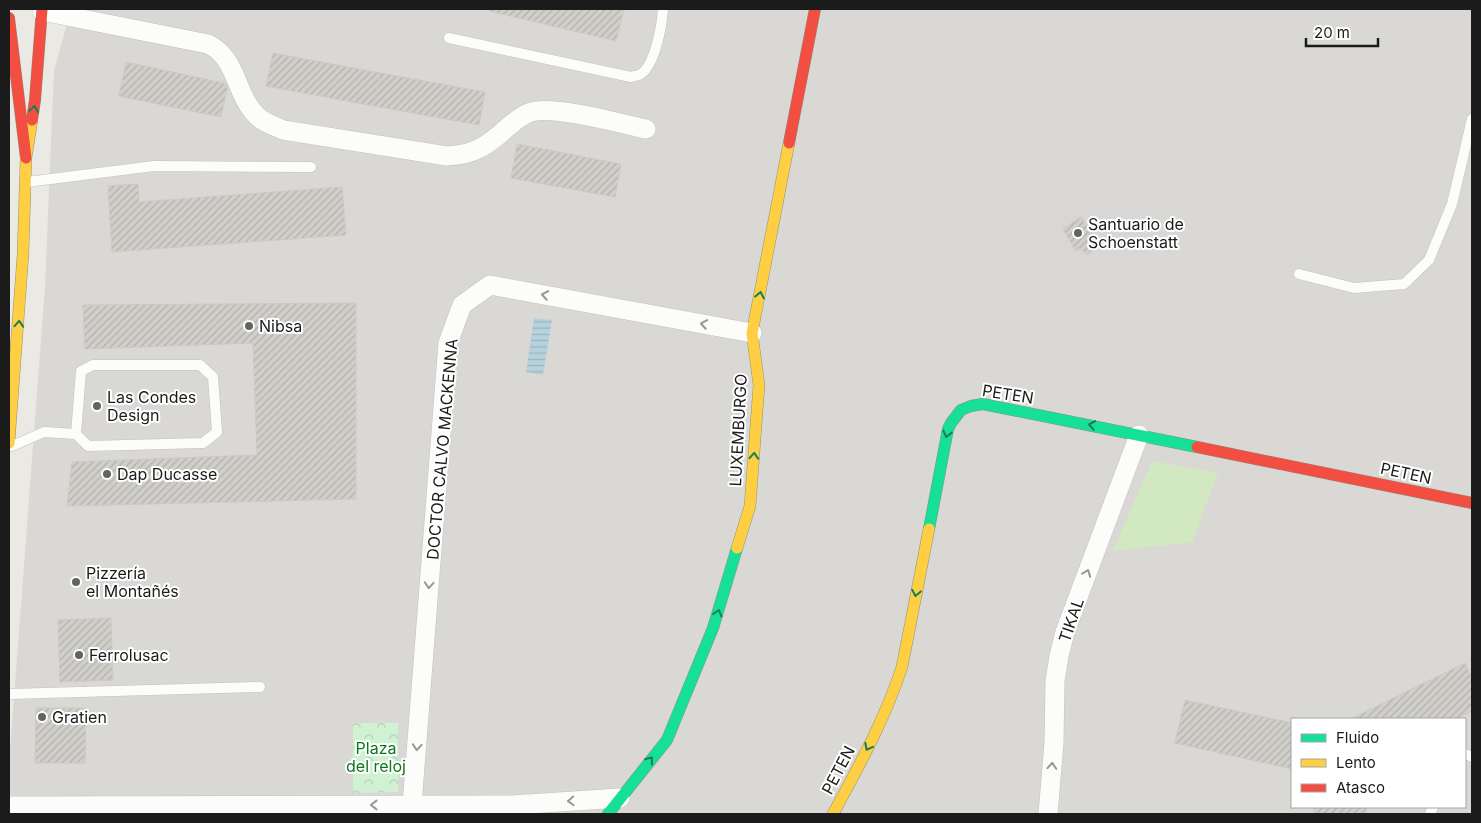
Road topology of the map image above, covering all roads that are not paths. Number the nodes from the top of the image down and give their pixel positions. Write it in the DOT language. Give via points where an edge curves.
graph roads {
  1 [pos="663,9"];
  2 [pos="815,9"];
  3 [pos="42,10"];
  4 [pos="9,18"];
  5 [pos="448,38"];
  6 [pos="1472,119"];
  7 [pos="646,129"];
  8 [pos="26,158"];
  9 [pos="311,167"];
  10 [pos="26,182"];
  11 [pos="1299,274"];
  12 [pos="752,333"];
  13 [pos="76,434"];
  14 [pos="1139,435"];
  15 [pos="9,443"];
  16 [pos="9,447"];
  17 [pos="1472,503"];
  18 [pos="260,687"];
  19 [pos="9,694"];
  20 [pos="620,798"];
  21 [pos="412,805"];
  22 [pos="9,806"];
  23 [pos="608,814"];
  24 [pos="833,814"];
  25 [pos="1048,814"];
  1 -- 5 [label="lane" via="662,26 645,71 631,77"];
  12 -- 2 [label="main road, LUXEMBURGO, one-way"];
  3 -- 7 [label="street" via="208,44 226,57 252,111 283,130 447,156 470,154 522,116 540,110"];
  8 -- 3 [label="main road, one-way" via="35,100"];
  4 -- 8 [label="main road"];
  6 -- 11 [label="lane" via="1452,204 1429,260 1404,284 1354,288"];
  8 -- 10 [label="main road"];
  9 -- 10 [label="lane" via="154,166"];
  15 -- 10 [label="main road, one-way" via="24,254"];
  20 -- 12 [label="main road, LUXEMBURGO, one-way" via="667,740 713,628 750,506 759,385"];
  12 -- 21 [label="street, DOCTOR CALVO MACKENNA, one-way" via="490,285 462,305 448,343"];
  13 -- 13 [label="lane" via="88,446 203,443 217,432 214,377 200,365 93,365 81,370"];
  13 -- 16 [label="lane" via="44,432"];
  14 -- 17 [label="main road, PETEN"];
  14 -- 24 [label="main road, PETEN, one-way" via="983,404 968,406 955,415 948,429 895,693"];
  25 -- 14 [label="street, TIKAL, one-way" via="1059,656 1065,632"];
  18 -- 19 [label="lane"];
  20 -- 21 [label="street, one-way" via="512,805"];
  20 -- 23 [label="main road, LUXEMBURGO"];
  21 -- 22 [label="street, one-way"];
}
